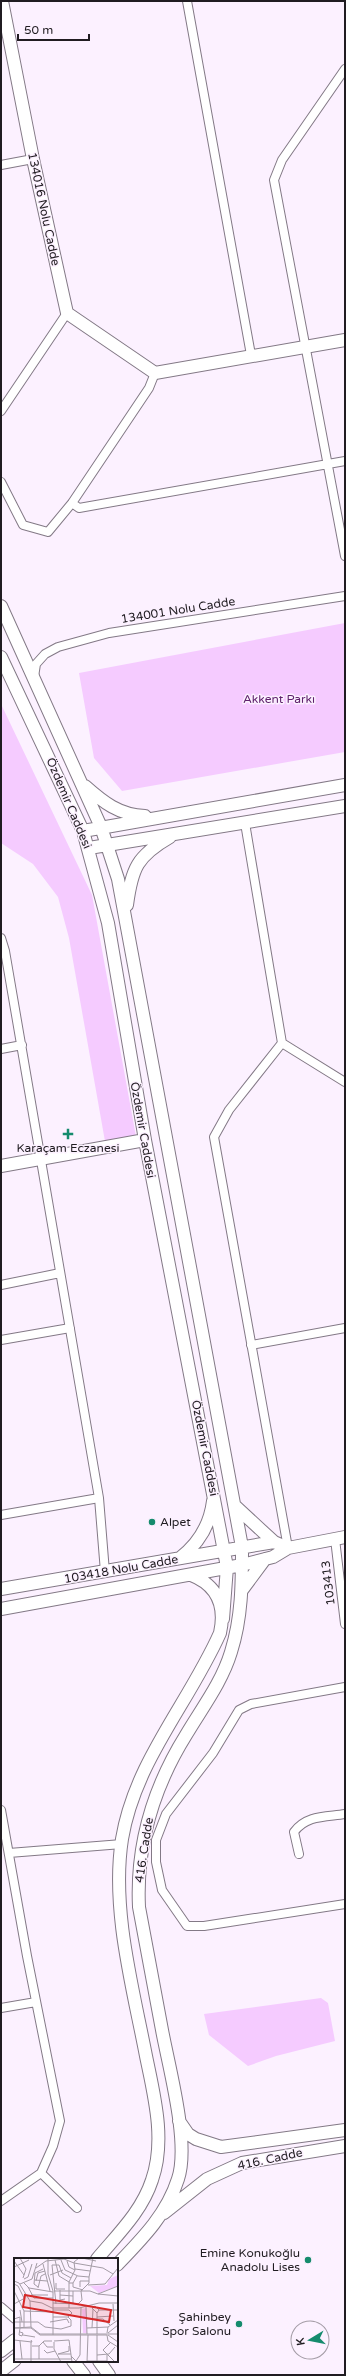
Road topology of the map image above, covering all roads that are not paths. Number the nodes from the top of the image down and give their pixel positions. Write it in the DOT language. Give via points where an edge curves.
graph roads {
  1 [pos="2,1"];
  2 [pos="187,1"];
  3 [pos="345,69"];
  4 [pos="33,159"];
  5 [pos="1,165"];
  6 [pos="67,313"];
  7 [pos="345,340"];
  8 [pos="306,346"];
  9 [pos="251,355"];
  10 [pos="155,373"];
  11 [pos="1,411"];
  12 [pos="345,461"];
  13 [pos="328,464"];
  14 [pos="1,482"];
  15 [pos="72,503"];
  16 [pos="345,556"];
  17 [pos="345,596"];
  18 [pos="1,606"];
  19 [pos="1,657"];
  20 [pos="34,678"];
  21 [pos="81,782"];
  22 [pos="345,785"];
  23 [pos="345,806"];
  24 [pos="170,817"];
  25 [pos="245,823"];
  26 [pos="101,827"];
  27 [pos="83,831"];
  28 [pos="176,834"];
  29 [pos="107,844"];
  30 [pos="89,848"];
  31 [pos="126,914"];
  32 [pos="1,938"];
  33 [pos="282,1043"];
  34 [pos="22,1045"];
  35 [pos="1,1049"];
  36 [pos="345,1082"];
  37 [pos="145,1140"];
  38 [pos="42,1158"];
  39 [pos="1,1166"];
  40 [pos="60,1273"];
  41 [pos="1,1285"];
  42 [pos="70,1328"];
  43 [pos="345,1328"];
  44 [pos="1,1340"];
  45 [pos="251,1345"];
  46 [pos="212,1482"];
  47 [pos="99,1498"];
  48 [pos="235,1506"];
  49 [pos="1,1515"];
  50 [pos="340,1538"];
  51 [pos="274,1542"];
  52 [pos="242,1547"];
  53 [pos="288,1548"];
  54 [pos="224,1550"];
  55 [pos="180,1559"];
  56 [pos="265,1559"];
  57 [pos="242,1565"];
  58 [pos="227,1567"];
  59 [pos="105,1572"];
  60 [pos="190,1575"];
  61 [pos="1,1589"];
  62 [pos="242,1590"];
  63 [pos="1,1609"];
  64 [pos="223,1619"];
  65 [pos="345,1624"];
  66 [pos="345,1687"];
  67 [pos="1,1810"];
  68 [pos="345,1814"];
  69 [pos="122,1844"];
  70 [pos="9,1853"];
  71 [pos="298,1854"];
  72 [pos="345,1904"];
  73 [pos="36,2002"];
  74 [pos="1,2008"];
  75 [pos="178,2120"];
  76 [pos="345,2130"];
  77 [pos="345,2146"];
  78 [pos="41,2173"];
  79 [pos="1,2201"];
  80 [pos="77,2208"];
  81 [pos="161,2215"];
  82 [pos="98,2258"];
  83 [pos="118,2264"];
  84 [pos="1,2307"];
  85 [pos="14,2318"];
  86 [pos="14,2341"];
  87 [pos="1,2351"];
  88 [pos="14,2361"];
  89 [pos="74,2362"];
  90 [pos="1,2371"];
  91 [pos="84,2375"];
  1 -- 4 [label="main road, 134016 Nolu Cadde"];
  2 -- 9 [label="street"];
  3 -- 8 [label="street" via="282,160 274,180"];
  4 -- 5 [label="street"];
  4 -- 6 [label="main road, 134016 Nolu Cadde"];
  6 -- 10 [label="main road"];
  6 -- 11 [label="street"];
  7 -- 8 [label="main road"];
  8 -- 9 [label="main road"];
  8 -- 13 [label="street"];
  9 -- 10 [label="main road"];
  10 -- 15 [label="street" via="149,388"];
  12 -- 13 [label="street"];
  13 -- 15 [label="street" via="79,508"];
  13 -- 16 [label="street"];
  14 -- 15 [label="street" via="23,525 48,532"];
  17 -- 20 [label="street, 134001 Nolu Cadde" via="109,633 58,647 45,654 36,664"];
  18 -- 20 [label="main road, Özdemir Caddesi"];
  19 -- 27 [label="main road, Özdemir Caddesi"];
  20 -- 21 [label="main road, Özdemir Caddesi"];
  21 -- 24 [label="main road" via="109,807 132,816"];
  21 -- 26 [label="main road, Özdemir Caddesi"];
  22 -- 24 [label="main road"];
  23 -- 25 [label="main road"];
  24 -- 26 [label="main road"];
  25 -- 28 [label="main road"];
  25 -- 33 [label="street"];
  26 -- 27 [label="main road"];
  26 -- 29 [label="main road, Özdemir Caddesi"];
  27 -- 30 [label="main road, Özdemir Caddesi"];
  28 -- 29 [label="main road"];
  28 -- 31 [label="main road" via="150,849 138,860 130,881"];
  29 -- 30 [label="main road"];
  29 -- 31 [label="main road, Özdemir Caddesi"];
  30 -- 37 [label="main road, Özdemir Caddesi" via="108,923"];
  31 -- 48 [label="main road, Özdemir Caddesi" via="168,1158"];
  32 -- 34 [label="street" via="6,951"];
  33 -- 36 [label="street"];
  33 -- 45 [label="street" via="229,1110 214,1137"];
  34 -- 35 [label="street"];
  34 -- 38 [label="street"];
  37 -- 38 [label="main road"];
  37 -- 46 [label="main road, Özdemir Caddesi"];
  38 -- 39 [label="main road"];
  38 -- 40 [label="street"];
  40 -- 41 [label="street"];
  40 -- 42 [label="street"];
  42 -- 44 [label="street"];
  42 -- 47 [label="street"];
  43 -- 45 [label="street"];
  45 -- 53 [label="street"];
  46 -- 54 [label="main road, Özdemir Caddesi"];
  46 -- 55 [label="main road" via="213,1503 208,1523 196,1544"];
  47 -- 49 [label="street"];
  47 -- 59 [label="street"];
  48 -- 51 [label="main road"];
  48 -- 52 [label="main road, Özdemir Caddesi"];
  50 -- 53 [label="main road"];
  50 -- 65 [label="street, 103413"];
  51 -- 52 [label="main road, 103418 Nolu Cadde"];
  51 -- 53 [label="main road"];
  52 -- 54 [label="main road, 103418 Nolu Cadde"];
  52 -- 57 [label="main road, 416. Cadde"];
  53 -- 56 [label="main road"];
  54 -- 55 [label="main road, 103418 Nolu Cadde"];
  54 -- 58 [label="main road, Özdemir Caddesi"];
  55 -- 59 [label="main road, 103418 Nolu Cadde"];
  56 -- 57 [label="main road"];
  56 -- 62 [label="main road"];
  57 -- 58 [label="main road"];
  57 -- 62 [label="main road, 416. Cadde"];
  58 -- 60 [label="main road"];
  58 -- 64 [label="main road, Özdemir Caddesi"];
  59 -- 61 [label="main road, 103418 Nolu Cadde"];
  60 -- 63 [label="main road"];
  60 -- 64 [label="main road" via="205,1582 215,1593"];
  62 -- 75 [label="main road, 416. Cadde" via="240,1617 231,1653 158,1787 145,1829 138,1876 139,1907"];
  64 -- 69 [label="main road, Özdemir Caddesi" via="214,1646 154,1748 128,1814"];
  66 -- 72 [label="street" via="251,1704 239,1710 213,1753 166,1814 156,1840 162,1890 187,1926 204,1926"];
  67 -- 70 [label="street"];
  68 -- 71 [label="street" via="313,1818 300,1824 294,1832"];
  69 -- 70 [label="street"];
  69 -- 82 [label="main road, Özdemir Caddesi" via="121,1914 154,2098 158,2141 153,2178 141,2207"];
  70 -- 73 [label="street"];
  73 -- 74 [label="street"];
  73 -- 78 [label="street" via="60,2121 53,2146"];
  75 -- 76 [label="main road" via="188,2134 221,2147"];
  75 -- 81 [label="main road, 416. Cadde" via="181,2160 178,2179"];
  77 -- 81 [label="main road, 416. Cadde" via="236,2165 207,2179"];
  78 -- 79 [label="street"];
  78 -- 80 [label="street"];
  81 -- 83 [label="main road, 416. Cadde" via="153,2228"];
  84 -- 85 [label="street"];
  86 -- 87 [label="main road"];
  88 -- 90 [label="main road"];
  89 -- 91 [label="main road"];
}
